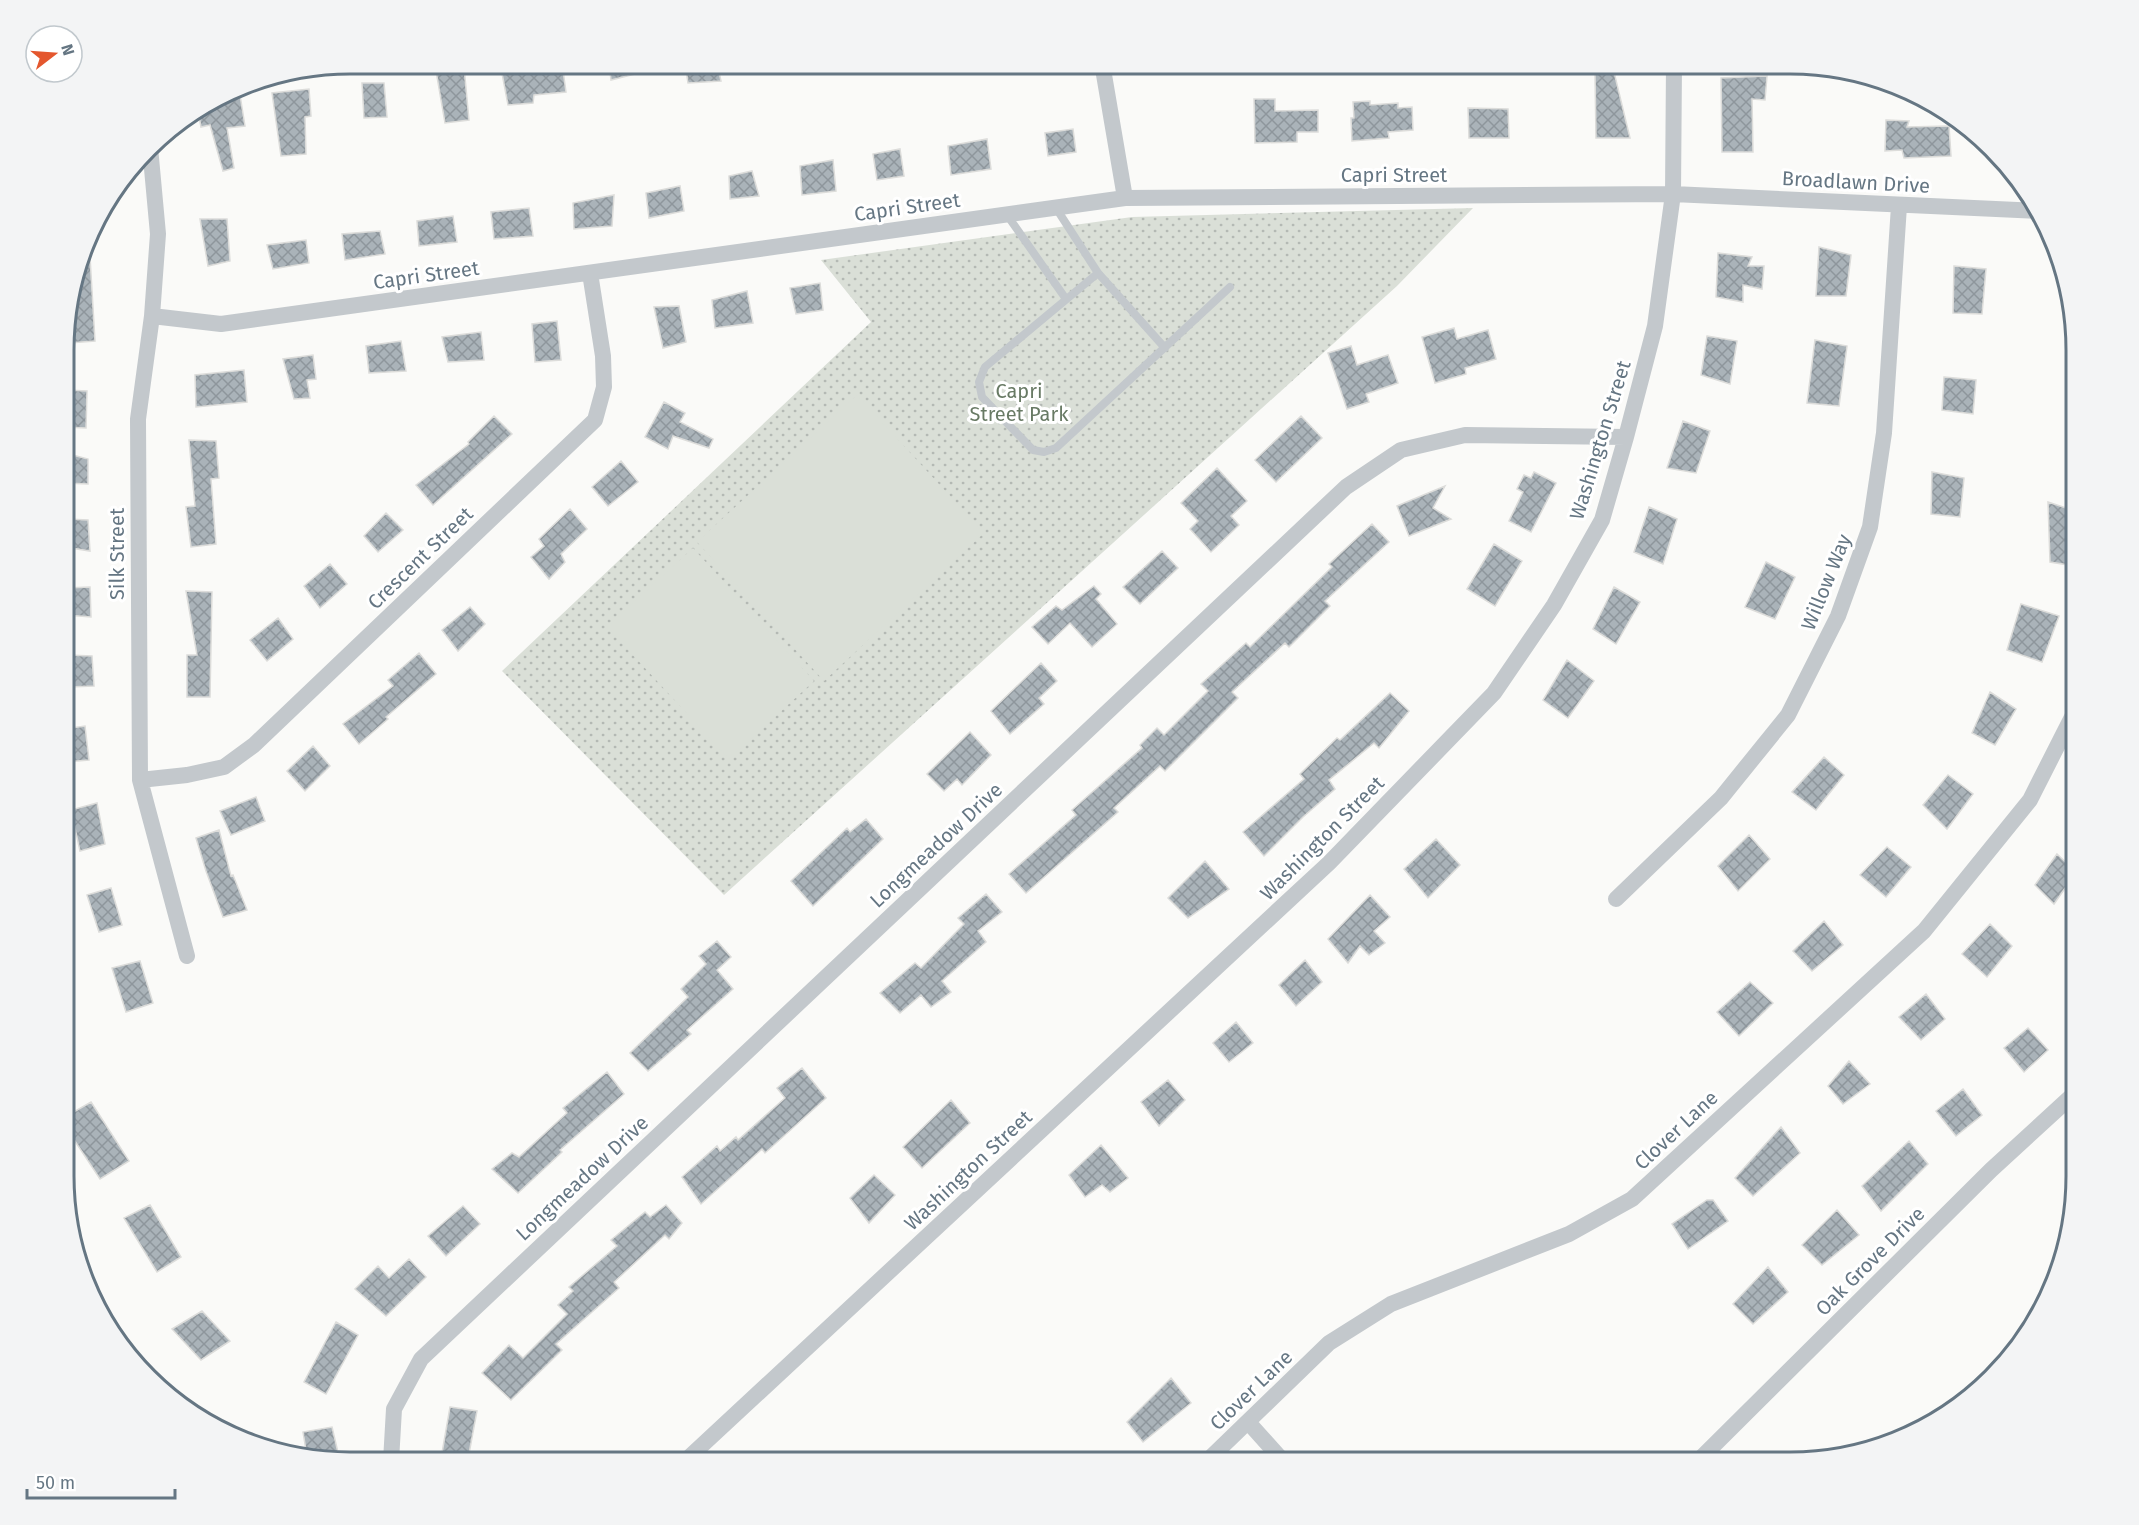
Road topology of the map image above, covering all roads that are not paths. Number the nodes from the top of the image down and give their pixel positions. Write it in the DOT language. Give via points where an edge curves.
graph roads {
  1 [pos="1104,74"];
  2 [pos="1674,74"];
  3 [pos="151,157"];
  4 [pos="1673,194"];
  5 [pos="1125,198"];
  6 [pos="1899,206"];
  7 [pos="1056,207"];
  8 [pos="2029,211"];
  9 [pos="1006,214"];
  10 [pos="590,273"];
  11 [pos="1098,273"];
  12 [pos="1230,287"];
  13 [pos="1066,299"];
  14 [pos="152,316"];
  15 [pos="1165,348"];
  16 [pos="1626,438"];
  17 [pos="2066,729"];
  18 [pos="140,780"];
  19 [pos="1616,899"];
  20 [pos="187,956"];
  21 [pos="2066,1101"];
  22 [pos="1248,1422"];
  23 [pos="392,1452"];
  24 [pos="695,1452"];
  25 [pos="1216,1452"];
  26 [pos="1275,1452"];
  27 [pos="1707,1452"];
  1 -- 5 [label="street"];
  2 -- 4 [label="street, Washington Street"];
  3 -- 14 [label="street, Silk Street" via="158,234"];
  4 -- 5 [label="street, Capri Street"];
  4 -- 6 [label="street, Broadlawn Drive"];
  4 -- 16 [label="street, Washington Street" via="1655,326"];
  5 -- 7 [label="street, Capri Street"];
  6 -- 8 [label="street, Broadlawn Drive"];
  6 -- 19 [label="street, Willow Way" via="1884,433 1870,527 1838,616 1788,715 1721,798"];
  7 -- 9 [label="street, Capri Street"];
  7 -- 11 [label="lane"];
  9 -- 10 [label="street, Capri Street"];
  9 -- 13 [label="lane"];
  10 -- 14 [label="street, Capri Street" via="221,324"];
  10 -- 18 [label="street, Crescent Street" via="603,356 604,387 595,420 254,745 224,767"];
  11 -- 13 [label="lane"];
  11 -- 15 [label="lane"];
  12 -- 15 [label="lane"];
  13 -- 15 [label="lane" via="985,367 979,382 982,397 1033,450 1056,448"];
  14 -- 18 [label="street, Silk Street" via="138,419"];
  16 -- 23 [label="street, Longmeadow Drive" via="1465,435 1401,450 1346,487 421,1359 394,1409"];
  16 -- 24 [label="street, Washington Street" via="1602,520 1554,605 1494,693 1329,863"];
  17 -- 22 [label="street, Clover Lane" via="2030,800 1924,931 1632,1199 1569,1234 1391,1304 1329,1343"];
  18 -- 20 [label="street, Silk Street"];
  21 -- 27 [label="street, Oak Grove Drive" via="1991,1170"];
  22 -- 25 [label="street, Clover Lane"];
  22 -- 26 [label="street"];
}
